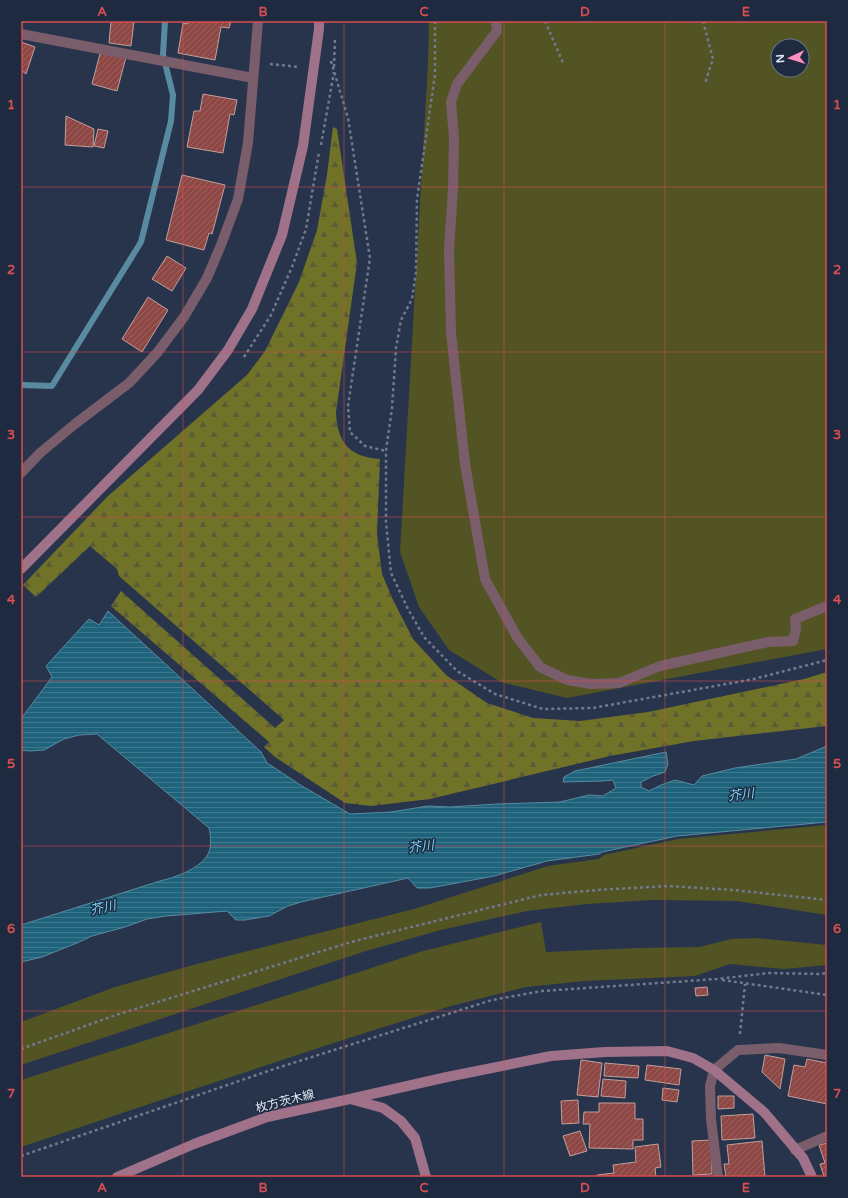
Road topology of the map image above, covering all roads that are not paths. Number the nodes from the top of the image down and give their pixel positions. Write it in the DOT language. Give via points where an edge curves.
graph roads {
  1 [pos="258,21"];
  2 [pos="319,21"];
  3 [pos="496,21"];
  4 [pos="21,34"];
  5 [pos="253,78"];
  6 [pos="21,473"];
  7 [pos="22,565"];
  8 [pos="827,606"];
  9 [pos="827,1055"];
  10 [pos="714,1070"];
  11 [pos="350,1099"];
  12 [pos="827,1136"];
  13 [pos="795,1150"];
  14 [pos="117,1177"];
  15 [pos="426,1177"];
  16 [pos="718,1177"];
  17 [pos="812,1177"];
  1 -- 5 [label="street"];
  2 -- 7 [label="street" via="303,146 282,235 252,309 228,350 198,390"];
  3 -- 8 [label="street" via="497,31 457,84 451,102 454,138 449,249 451,333 465,464 485,579 517,637 540,667 567,680 592,684 618,683 660,666 768,642 793,641 795,619"];
  4 -- 5 [label="street"];
  5 -- 6 [label="street" via="248,143 238,199 207,278 184,317 162,347 129,383 40,453"];
  9 -- 10 [label="street" via="779,1048 738,1050"];
  10 -- 11 [label="street" via="693,1058 667,1051 551,1056"];
  10 -- 13 [label="street" via="764,1112"];
  10 -- 16 [label="street" via="710,1086 710,1119"];
  11 -- 14 [label="street, 枚方茨木線" via="268,1117 194,1144"];
  11 -- 15 [label="street, 枚方茨木線" via="383,1108 401,1121 415,1138"];
  12 -- 13 [label="street"];
  13 -- 17 [label="street" via="803,1158"];
}
